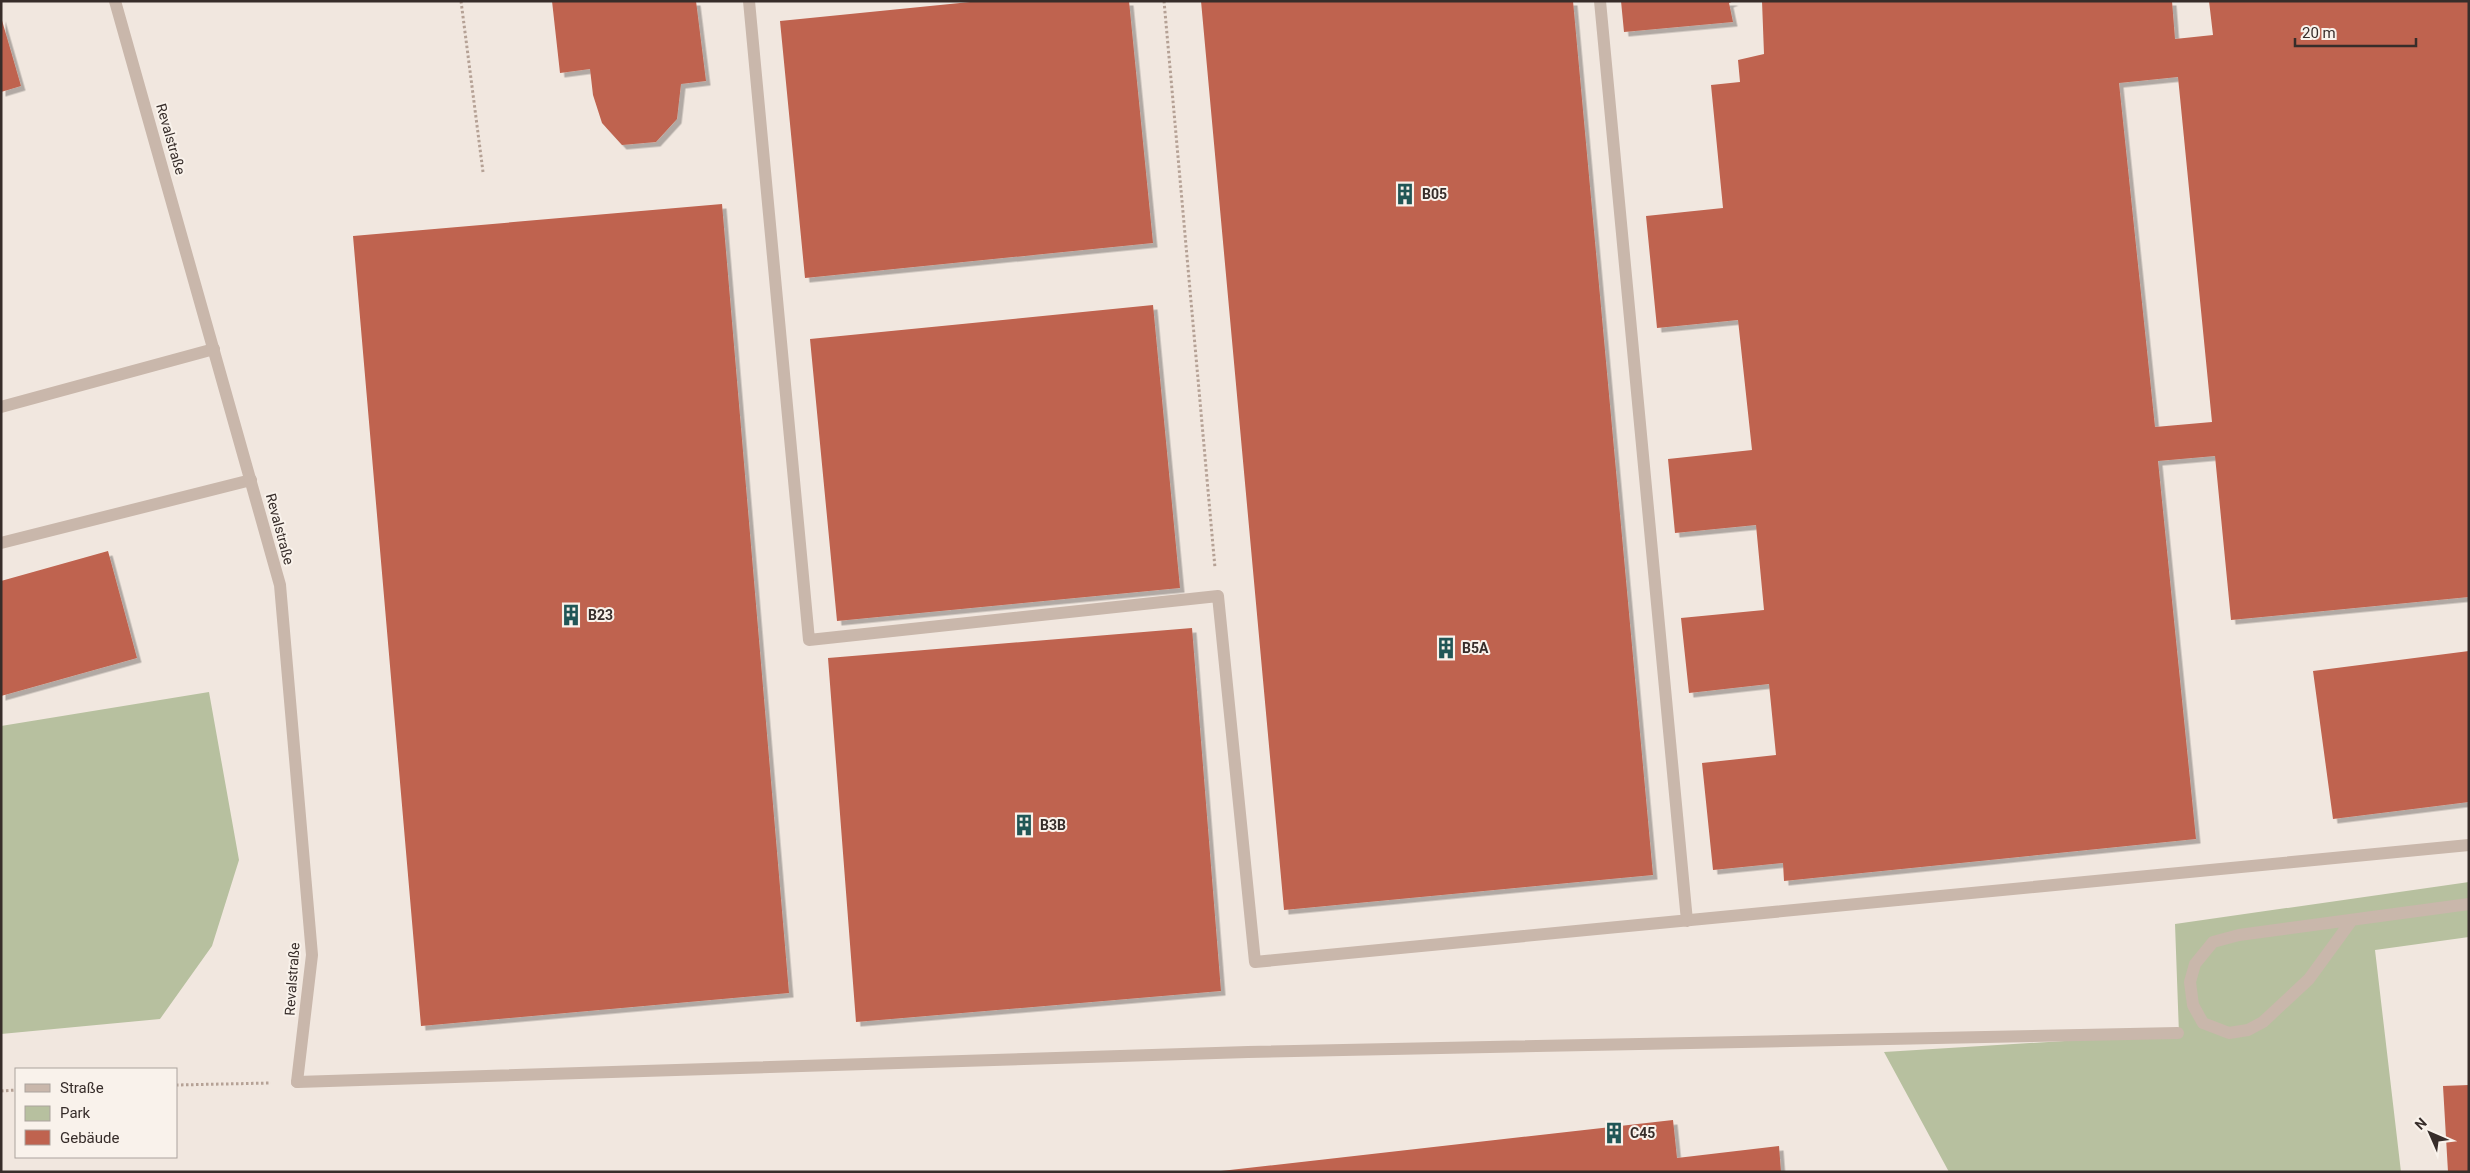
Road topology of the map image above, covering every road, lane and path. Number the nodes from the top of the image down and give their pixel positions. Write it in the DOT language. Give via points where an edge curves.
graph roads {
  1 [pos="114,1"];
  2 [pos="461,1"];
  3 [pos="749,1"];
  4 [pos="1164,1"];
  5 [pos="1600,1"];
  6 [pos="483,172"];
  7 [pos="214,349"];
  8 [pos="1,408"];
  9 [pos="251,480"];
  10 [pos="1,543"];
  11 [pos="1218,596"];
  12 [pos="2469,845"];
  13 [pos="2469,904"];
  14 [pos="2352,920"];
  15 [pos="1687,921"];
  16 [pos="2178,1033"];
  17 [pos="297,1082"];
  18 [pos="178,1086"];
  19 [pos="15,1090"];
  20 [pos="1,1091"];
  1 -- 7 [label="street, Revalstraße"];
  2 -- 6 [label="path"];
  3 -- 11 [label="street" via="809,640"];
  4 -- 11 [label="path"];
  5 -- 15 [label="street"];
  7 -- 8 [label="street"];
  7 -- 9 [label="street, Revalstraße"];
  9 -- 10 [label="street"];
  9 -- 17 [label="street, Revalstraße" via="280,585 312,956"];
  11 -- 15 [label="street" via="1255,962"];
  12 -- 15 [label="street"];
  13 -- 14 [label="street"];
  14 -- 14 [label="street" via="2309,979 2263,1022 2248,1030 2229,1033 2204,1023 2193,1005 2190,982 2196,964 2213,942"];
  16 -- 17 [label="street" via="1248,1052"];
  17 -- 18 [label="path"];
  19 -- 20 [label="path"];
}
